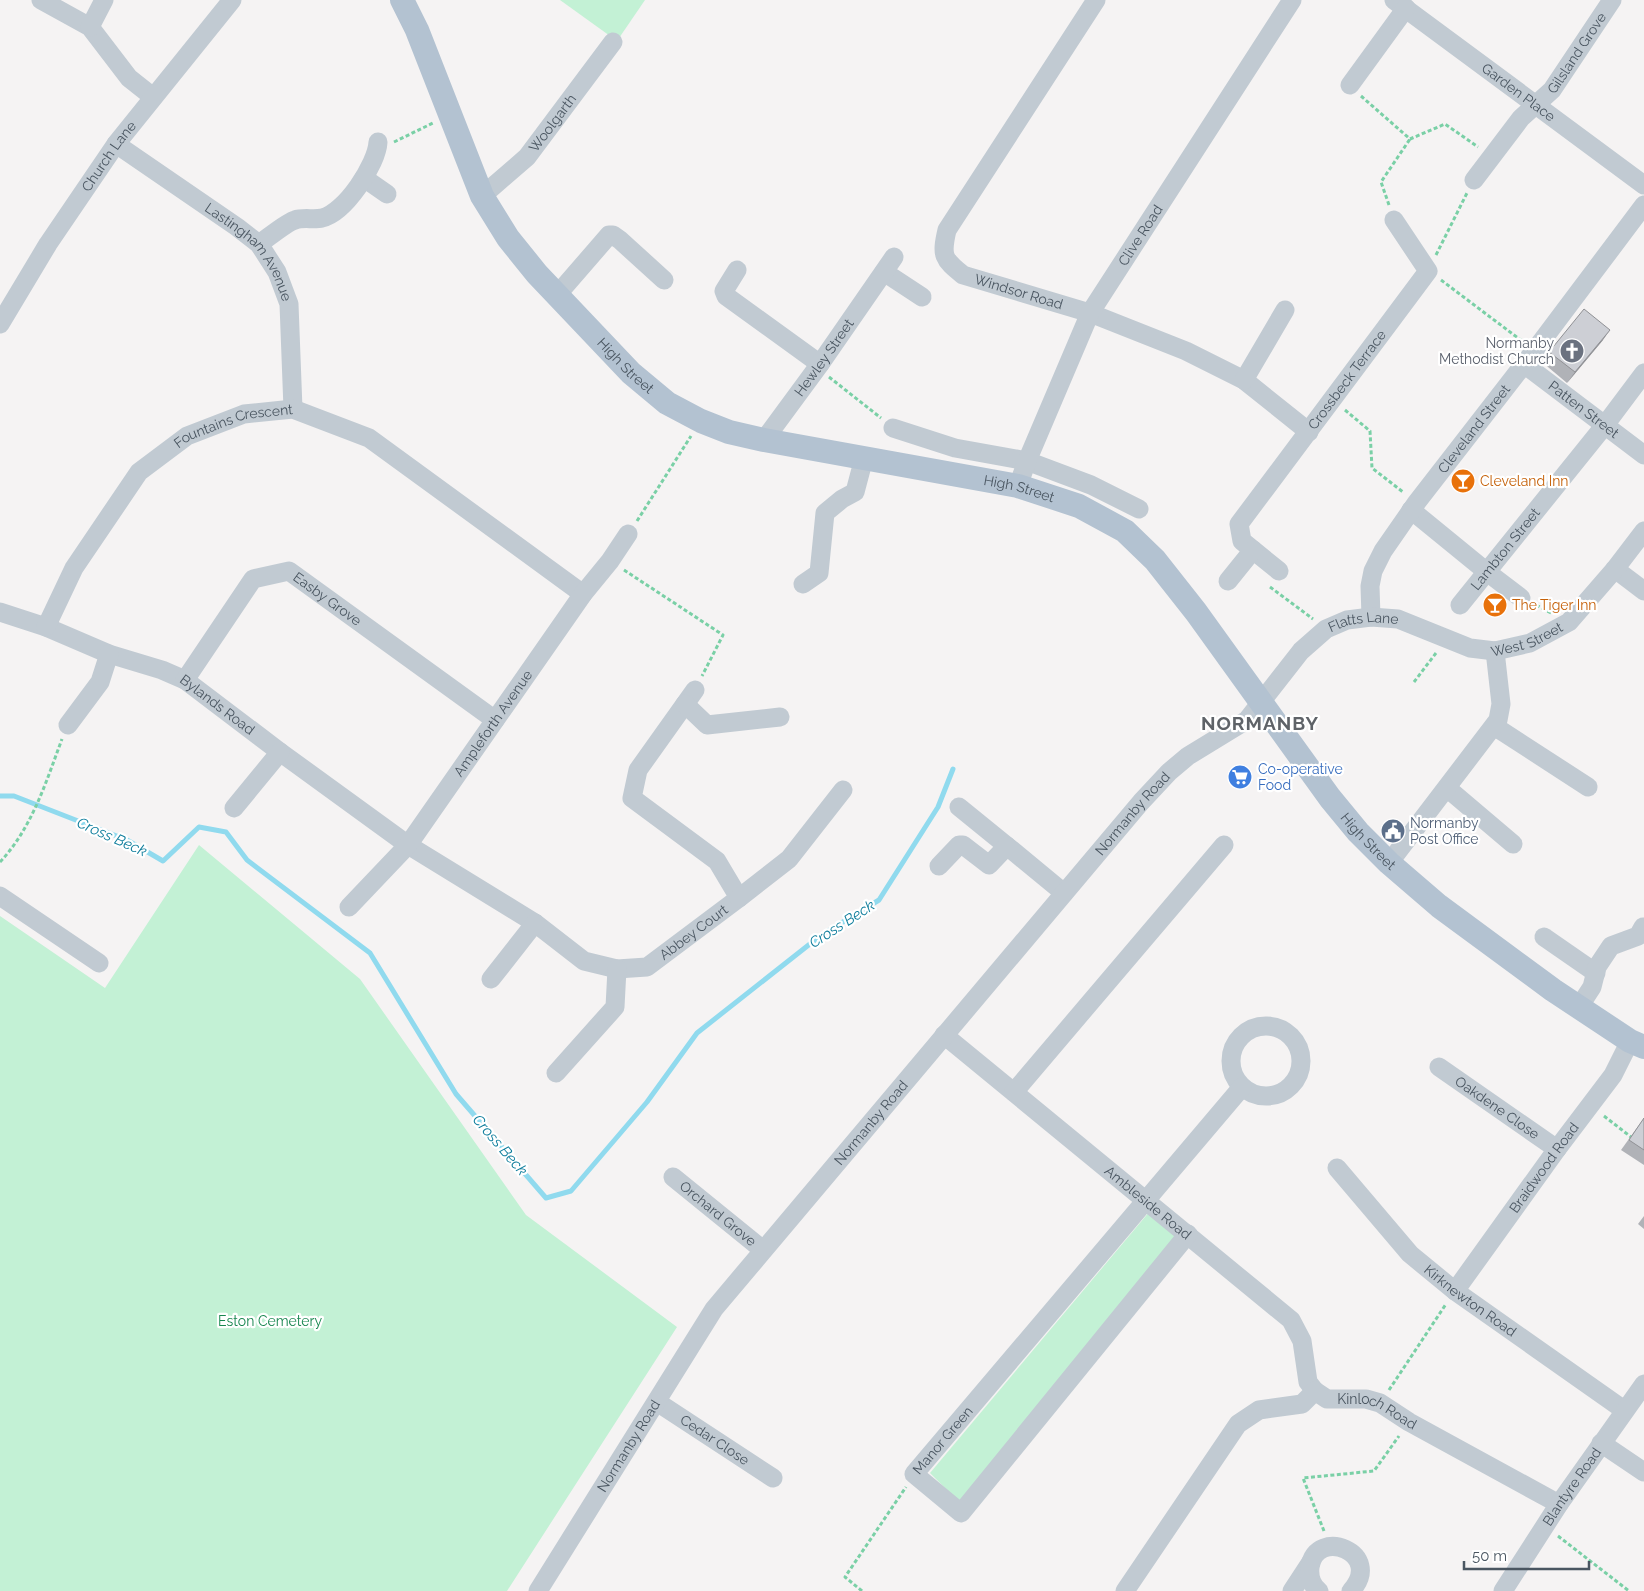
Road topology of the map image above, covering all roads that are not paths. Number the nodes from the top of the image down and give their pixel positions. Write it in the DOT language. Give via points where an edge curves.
graph roads {
  1 [pos="41,0"];
  2 [pos="104,0"];
  3 [pos="232,0"];
  4 [pos="402,0"];
  5 [pos="1096,0"];
  6 [pos="1292,0"];
  7 [pos="1612,0"];
  8 [pos="1400,4"];
  9 [pos="90,27"];
  10 [pos="613,42"];
  11 [pos="1350,85"];
  12 [pos="153,98"];
  13 [pos="1536,104"];
  14 [pos="116,144"];
  15 [pos="378,146"];
  16 [pos="364,178"];
  17 [pos="1474,180"];
  18 [pos="1644,185"];
  19 [pos="387,194"];
  20 [pos="482,196"];
  21 [pos="1644,205"];
  22 [pos="1394,220"];
  23 [pos="260,244"];
  24 [pos="737,270"];
  25 [pos="664,280"];
  26 [pos="557,294"];
  27 [pos="922,297"];
  28 [pos="1285,310"];
  29 [pos="1090,313"];
  30 [pos="0,324"];
  31 [pos="1529,357"];
  32 [pos="818,366"];
  33 [pos="1644,373"];
  34 [pos="1244,380"];
  35 [pos="292,409"];
  36 [pos="1605,425"];
  37 [pos="893,428"];
  38 [pos="1309,432"];
  39 [pos="764,440"];
  40 [pos="1644,455"];
  41 [pos="864,458"];
  42 [pos="1027,461"];
  43 [pos="1018,486"];
  44 [pos="1414,506"];
  45 [pos="1139,509"];
  46 [pos="1644,531"];
  47 [pos="628,534"];
  48 [pos="1248,546"];
  49 [pos="1615,569"];
  50 [pos="1279,571"];
  51 [pos="1487,572"];
  52 [pos="1228,582"];
  53 [pos="803,584"];
  54 [pos="1644,592"];
  55 [pos="583,594"];
  56 [pos="1521,598"];
  57 [pos="1460,605"];
  58 [pos="0,612"];
  59 [pos="1371,617"];
  60 [pos="46,627"];
  61 [pos="1495,651"];
  62 [pos="109,654"];
  63 [pos="185,680"];
  64 [pos="1262,704"];
  65 [pos="780,717"];
  66 [pos="495,720"];
  67 [pos="68,725"];
  68 [pos="1494,726"];
  69 [pos="280,752"];
  70 [pos="1588,787"];
  71 [pos="1447,788"];
  72 [pos="842,790"];
  73 [pos="959,807"];
  74 [pos="234,808"];
  75 [pos="1514,844"];
  76 [pos="408,845"];
  77 [pos="1224,845"];
  78 [pos="1006,846"];
  79 [pos="1390,863"];
  80 [pos="939,866"];
  81 [pos="1064,893"];
  82 [pos="0,896"];
  83 [pos="739,898"];
  84 [pos="349,907"];
  85 [pos="535,924"];
  86 [pos="1643,927"];
  87 [pos="1544,936"];
  88 [pos="99,963"];
  89 [pos="617,969"];
  90 [pos="1596,973"];
  91 [pos="491,979"];
  92 [pos="1579,1007"];
  93 [pos="944,1035"];
  94 [pos="1637,1044"];
  95 [pos="1439,1067"];
  96 [pos="556,1073"];
  97 [pos="1242,1087"];
  98 [pos="1014,1092"];
  99 [pos="1557,1149"];
  100 [pos="1337,1168"];
  101 [pos="673,1177"];
  102 [pos="1146,1200"];
  103 [pos="1188,1234"];
  104 [pos="763,1250"];
  105 [pos="1455,1291"];
  106 [pos="1644,1384"];
  107 [pos="1315,1391"];
  108 [pos="657,1402"];
  109 [pos="1624,1410"];
  110 [pos="1601,1444"];
  111 [pos="1644,1472"];
  112 [pos="773,1478"];
  113 [pos="1559,1504"];
  114 [pos="1310,1562"];
  115 [pos="538,1591"];
  116 [pos="1125,1591"];
  117 [pos="1292,1591"];
  118 [pos="1319,1591"];
  119 [pos="1351,1591"];
  120 [pos="1503,1591"];
  1 -- 9 [label="street"];
  2 -- 9 [label="street"];
  3 -- 12 [label="street, Church Lane"];
  4 -- 20 [label="main road, High Street" via="417,30"];
  5 -- 29 [label="street, Windsor Road" via="947,230 942,249 948,264 963,275"];
  6 -- 29 [label="street, Clive Road"];
  7 -- 13 [label="street, Gilsland Grove" via="1552,90"];
  8 -- 11 [label="street"];
  8 -- 13 [label="street, Garden Place"];
  9 -- 12 [label="street" via="129,78"];
  10 -- 20 [label="street, Woolgarth" via="527,157"];
  12 -- 14 [label="street, Church Lane"];
  13 -- 17 [label="street" via="1521,118"];
  13 -- 18 [label="street, Garden Place"];
  14 -- 23 [label="street, Lastingham Avenue"];
  14 -- 30 [label="street, Church Lane" via="48,244"];
  15 -- 16 [label="street"];
  16 -- 19 [label="street"];
  16 -- 23 [label="street" via="338,210 323,218 294,220"];
  20 -- 26 [label="main road, High Street" via="508,238"];
  21 -- 31 [label="street, Cleveland Street"];
  22 -- 38 [label="street, Crossbeck Terrace" via="1428,271"];
  23 -- 35 [label="street, Lastingham Avenue" via="277,272 289,304"];
  24 -- 32 [label="street" via="724,291 726,296"];
  25 -- 26 [label="street" via="620,240 609,235"];
  26 -- 39 [label="main road, High Street" via="631,373 667,403 729,432"];
  27 -- 32 [label="street, Hewley Street" via="889,264"];
  28 -- 34 [label="street"];
  29 -- 34 [label="street, Windsor Road" via="1186,351"];
  29 -- 42 [label="street, Clive Road"];
  31 -- 36 [label="street, Patten Street"];
  31 -- 44 [label="street, Cleveland Street"];
  32 -- 39 [label="street, Hewley Street"];
  33 -- 36 [label="street, Lambton Street"];
  34 -- 38 [label="street, Windsor Road"];
  35 -- 55 [label="street, Fountains Crescent" via="369,438"];
  35 -- 60 [label="street, Fountains Crescent" via="244,414 187,436 139,472 74,568"];
  36 -- 40 [label="street, Patten Street"];
  36 -- 51 [label="street, Lambton Street"];
  37 -- 42 [label="street" via="955,448"];
  38 -- 48 [label="street, Crossbeck Terrace" via="1239,524"];
  39 -- 41 [label="main road, High Street"];
  41 -- 43 [label="main road, High Street"];
  41 -- 53 [label="street" via="855,492 825,513 819,573"];
  42 -- 43 [label="street, Clive Road"];
  42 -- 45 [label="street" via="1091,485"];
  43 -- 64 [label="main road, High Street" via="1079,506 1124,531 1155,560"];
  44 -- 51 [label="street"];
  44 -- 59 [label="street, Cleveland Street" via="1373,571"];
  46 -- 49 [label="street, West Street"];
  47 -- 55 [label="street, Ampleforth Avenue"];
  48 -- 50 [label="street"];
  48 -- 52 [label="street"];
  49 -- 54 [label="street"];
  49 -- 61 [label="street, West Street" via="1569,622 1530,643"];
  51 -- 56 [label="street"];
  51 -- 57 [label="street, Lambton Street"];
  55 -- 66 [label="street, Ampleforth Avenue"];
  58 -- 60 [label="street, Bylands Road"];
  59 -- 61 [label="street, Flatts Lane" via="1398,619 1470,648"];
  59 -- 64 [label="street, Flatts Lane" via="1347,620 1326,629 1301,651"];
  60 -- 62 [label="street, Bylands Road"];
  61 -- 68 [label="street, West Street" via="1501,704"];
  62 -- 63 [label="street, Bylands Road"];
  62 -- 67 [label="street" via="100,682"];
  63 -- 66 [label="street, Easby Grove" via="253,579 289,571"];
  63 -- 69 [label="street, Bylands Road"];
  64 -- 79 [label="main road, High Street" via="1330,798"];
  64 -- 81 [label="street, Normanby Road" via="1247,720 1188,756 1169,772"];
  65 -- 83 [label="street, Abbey Court" via="707,725 690,697 638,770 632,798 717,861"];
  66 -- 76 [label="street, Ampleforth Avenue"];
  68 -- 70 [label="street"];
  68 -- 71 [label="street, West Street"];
  69 -- 74 [label="street"];
  69 -- 76 [label="street, Bylands Road"];
  71 -- 75 [label="street"];
  71 -- 79 [label="street, West Street"];
  72 -- 83 [label="street" via="789,858"];
  73 -- 78 [label="street"];
  76 -- 84 [label="street, Ampleforth Avenue"];
  76 -- 85 [label="street, Abbey Court"];
  77 -- 98 [label="street"];
  78 -- 80 [label="street" via="988,865 959,845"];
  78 -- 81 [label="street"];
  79 -- 92 [label="main road, High Street" via="1439,906"];
  81 -- 93 [label="street, Normanby Road"];
  82 -- 88 [label="street"];
  83 -- 89 [label="street, Abbey Court" via="647,967"];
  85 -- 89 [label="street, Abbey Court" via="584,960"];
  85 -- 91 [label="street"];
  86 -- 90 [label="street" via="1638,936 1611,946"];
  87 -- 90 [label="street"];
  89 -- 96 [label="street" via="615,1007"];
  90 -- 92 [label="street" via="1592,987"];
  92 -- 94 [label="main road, High Street"];
  93 -- 98 [label="street, Ambleside Road"];
  93 -- 104 [label="street, Normanby Road"];
  94 -- 99 [label="street, Braidwood Road"];
  95 -- 99 [label="street, Oakdene Close"];
  97 -- 102 [label="street, Manor Green"];
  98 -- 102 [label="street, Ambleside Road"];
  99 -- 105 [label="street, Braidwood Road"];
  100 -- 105 [label="street, Kirknewton Road" via="1410,1254"];
  101 -- 104 [label="street, Orchard Grove"];
  102 -- 103 [label="street, Ambleside Road"];
  102 -- 103 [label="street, Manor Green" via="914,1474 961,1513"];
  103 -- 107 [label="street, Ambleside Road" via="1291,1320 1302,1341 1308,1382"];
  104 -- 108 [label="street, Normanby Road" via="714,1309"];
  105 -- 109 [label="street, Kirknewton Road"];
  106 -- 109 [label="street, Blantyre Road"];
  107 -- 113 [label="street, Kinloch Road" via="1327,1399 1366,1399 1380,1403 1408,1422"];
  107 -- 116 [label="street" via="1302,1404 1259,1410 1238,1424"];
  108 -- 112 [label="street, Cedar Close"];
  108 -- 115 [label="street, Normanby Road"];
  109 -- 110 [label="street, Blantyre Road"];
  110 -- 111 [label="street"];
  110 -- 113 [label="street, Blantyre Road"];
  113 -- 120 [label="street, Blantyre Road"];
  114 -- 117 [label="street"];
  114 -- 118 [label="street" via="1311,1582"];
  114 -- 119 [label="street" via="1322,1549 1330,1546 1350,1551 1360,1566 1357,1584"];
}
